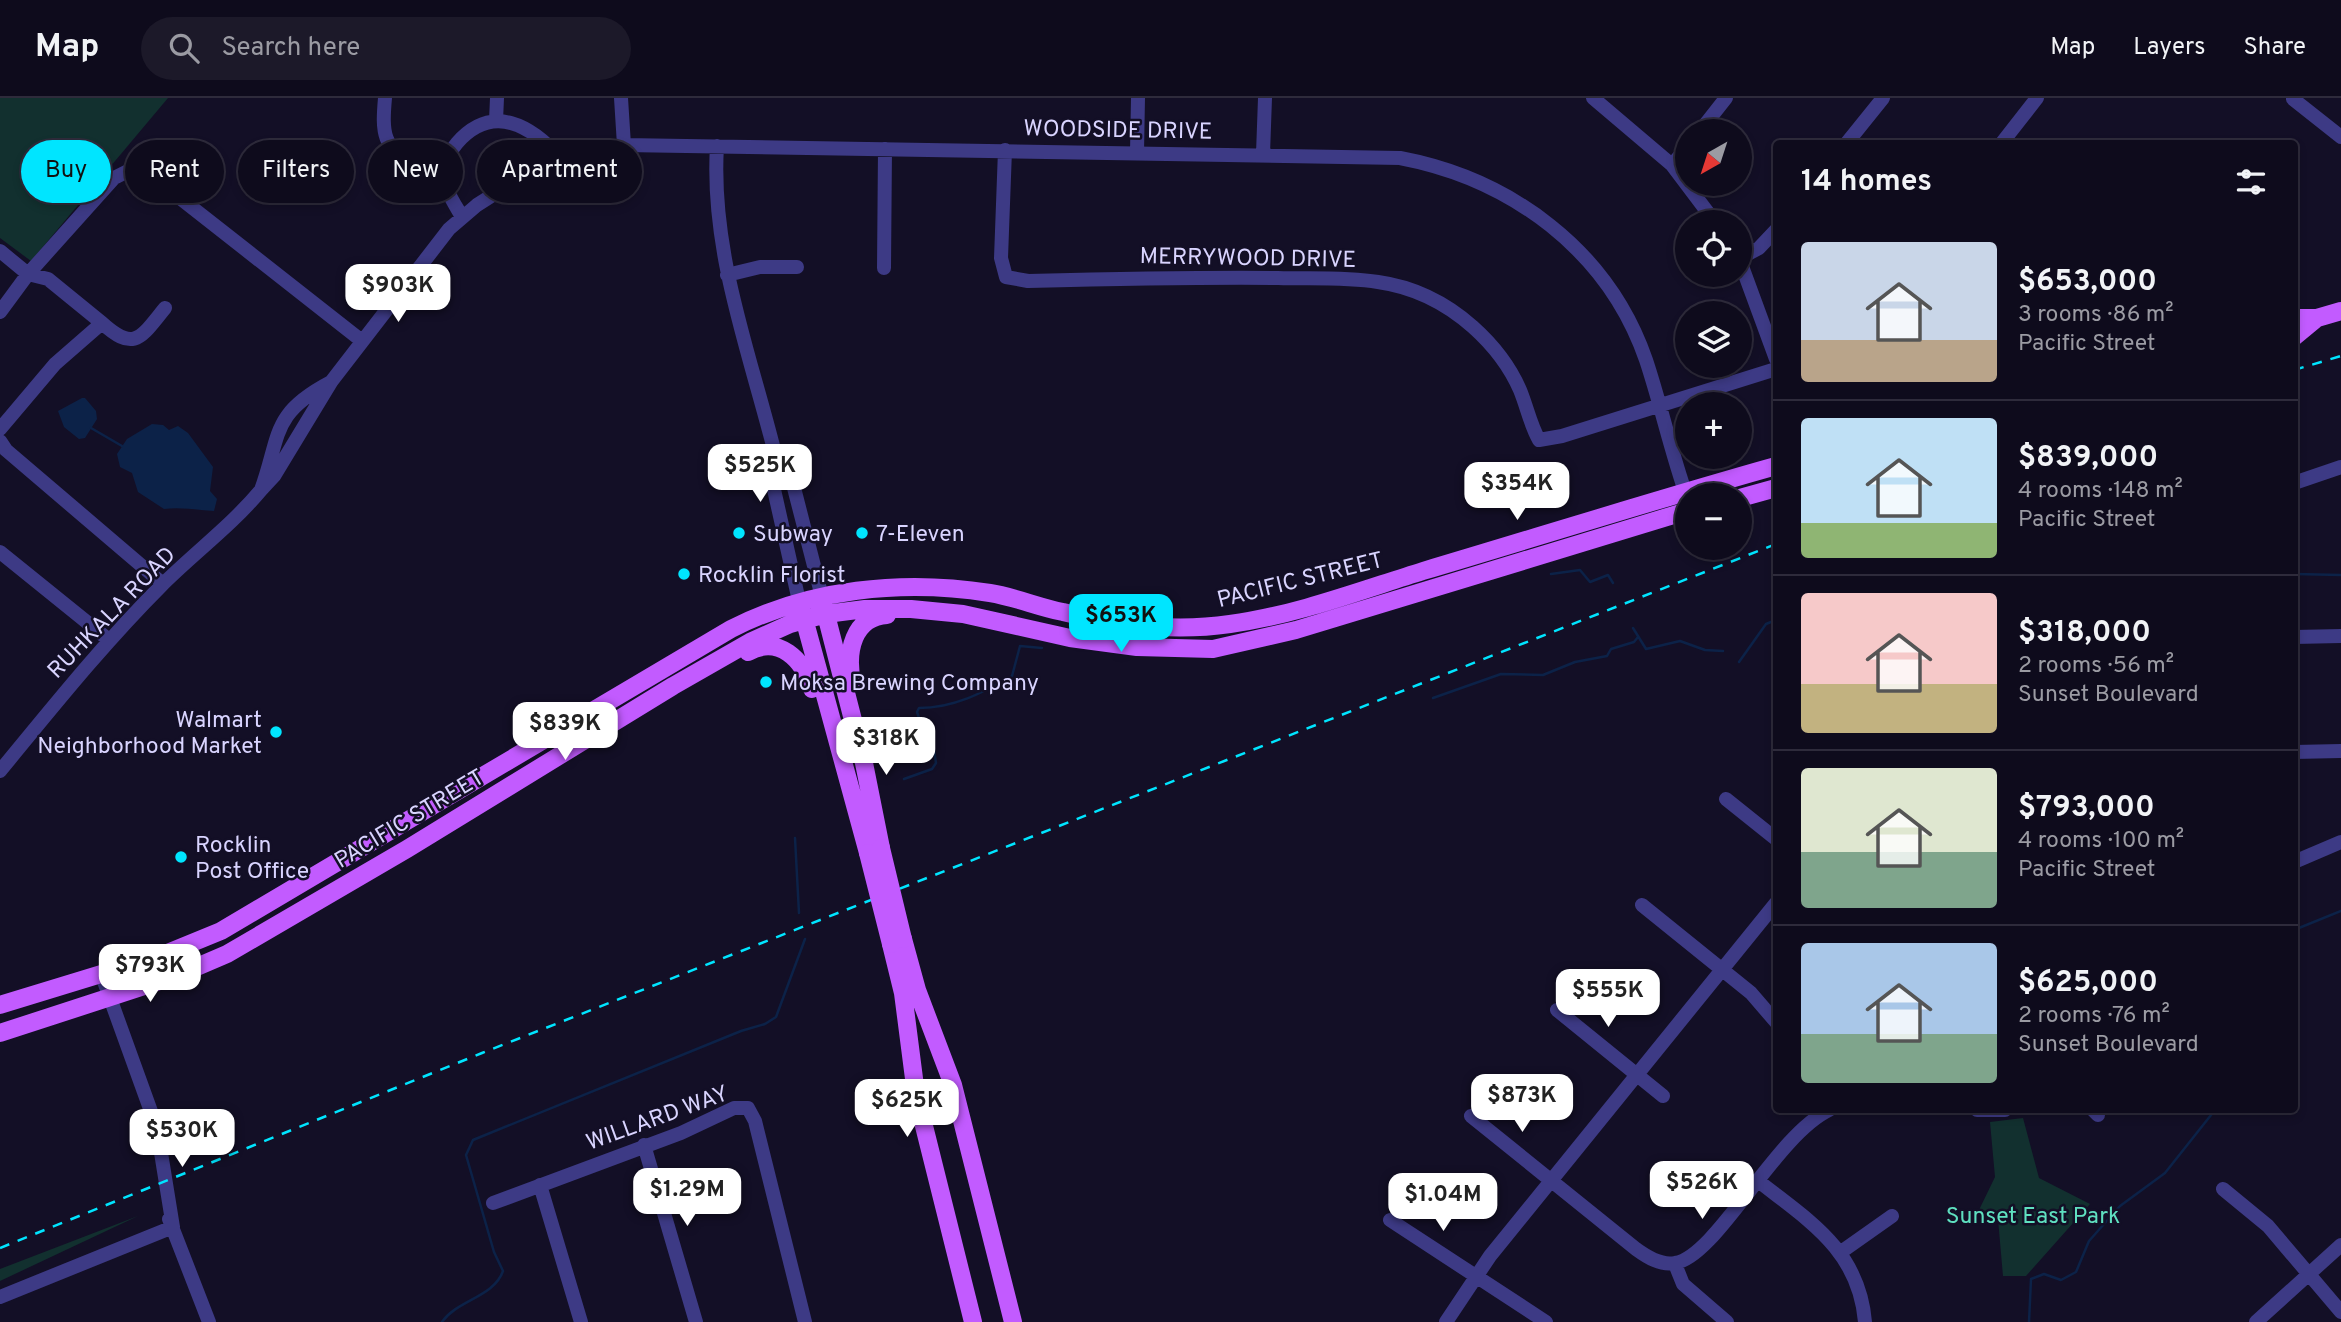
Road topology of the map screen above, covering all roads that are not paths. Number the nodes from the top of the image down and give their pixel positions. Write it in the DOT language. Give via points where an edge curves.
graph roads {
  1 [pos="385,98"];
  2 [pos="497,98"];
  3 [pos="621,98"];
  4 [pos="1138,98"];
  5 [pos="1265,98"];
  6 [pos="1593,98"];
  7 [pos="1726,98"];
  8 [pos="1883,98"];
  9 [pos="2037,98"];
  10 [pos="2293,99"];
  11 [pos="1709,119"];
  12 [pos="496,121"];
  13 [pos="2341,137"];
  14 [pos="386,140"];
  15 [pos="460,140"];
  16 [pos="541,140"];
  17 [pos="624,140"];
  18 [pos="1849,140"];
  19 [pos="2004,140"];
  20 [pos="642,145"];
  21 [pos="717,146"];
  22 [pos="885,149"];
  23 [pos="1005,150"];
  24 [pos="1137,152"];
  25 [pos="1264,154"];
  26 [pos="1675,161"];
  27 [pos="1672,165"];
  28 [pos="454,203"];
  29 [pos="483,203"];
  30 [pos="1706,210"];
  31 [pos="462,217"];
  32 [pos="1773,233"];
  33 [pos="0,251"];
  34 [pos="1752,252"];
  35 [pos="797,267"];
  36 [pos="884,268"];
  37 [pos="28,274"];
  38 [pos="727,275"];
  39 [pos="1750,287"];
  40 [pos="165,308"];
  41 [pos="2341,311"];
  42 [pos="0,312"];
  43 [pos="2298,318"];
  44 [pos="2317,318"];
  45 [pos="102,323"];
  46 [pos="2298,334"];
  47 [pos="362,341"];
  48 [pos="1773,351"];
  49 [pos="1773,370"];
  50 [pos="331,382"];
  51 [pos="1660,405"];
  52 [pos="0,429"];
  53 [pos="0,443"];
  54 [pos="1773,467"];
  55 [pos="2341,467"];
  56 [pos="779,470"];
  57 [pos="2298,482"];
  58 [pos="1683,483"];
  59 [pos="1721,483"];
  60 [pos="1773,489"];
  61 [pos="261,490"];
  62 [pos="1752,495"];
  63 [pos="1675,498"];
  64 [pos="1675,514"];
  65 [pos="0,552"];
  66 [pos="163,584"];
  67 [pos="799,601"];
  68 [pos="1351,604"];
  69 [pos="824,605"];
  70 [pos="911,609"];
  71 [pos="804,620"];
  72 [pos="1228,625"];
  73 [pos="1146,626"];
  74 [pos="2341,636"];
  75 [pos="2298,637"];
  76 [pos="1070,638"];
  77 [pos="109,640"];
  78 [pos="1231,645"];
  79 [pos="691,676"];
  80 [pos="851,715"];
  81 [pos="829,719"];
  82 [pos="573,722"];
  83 [pos="2341,751"];
  84 [pos="2298,752"];
  85 [pos="0,772"];
  86 [pos="517,780"];
  87 [pos="1726,799"];
  88 [pos="1773,837"];
  89 [pos="2341,842"];
  90 [pos="874,851"];
  91 [pos="2298,860"];
  92 [pos="1642,905"];
  93 [pos="1773,907"];
  94 [pos="897,941"];
  95 [pos="1723,970"];
  96 [pos="101,973"];
  97 [pos="110,997"];
  98 [pos="0,1005"];
  99 [pos="1557,1010"];
  100 [pos="1773,1019"];
  101 [pos="0,1032"];
  102 [pos="1637,1075"];
  103 [pos="1663,1096"];
  104 [pos="1822,1113"];
  105 [pos="1471,1115"];
  106 [pos="644,1145"];
  107 [pos="1757,1180"];
  108 [pos="1552,1181"];
  109 [pos="540,1185"];
  110 [pos="2224,1189"];
  111 [pos="493,1203"];
  112 [pos="1892,1216"];
  113 [pos="1390,1220"];
  114 [pos="173,1227"];
  115 [pos="2341,1245"];
  116 [pos="1841,1252"];
  117 [pos="1675,1264"];
  118 [pos="2309,1275"];
  119 [pos="1477,1276"];
  120 [pos="0,1297"];
  121 [pos="2341,1312"];
  122 [pos="1541,1320"];
  123 [pos="209,1322"];
  124 [pos="581,1322"];
  125 [pos="696,1322"];
  126 [pos="806,1322"];
  127 [pos="973,1322"];
  128 [pos="1013,1322"];
  129 [pos="1446,1322"];
  130 [pos="1727,1322"];
  131 [pos="1865,1322"];
  132 [pos="2256,1322"];
  1 -- 14 [label="street"];
  2 -- 12 [label="street"];
  3 -- 17 [label="street"];
  4 -- 24 [label="street"];
  5 -- 25 [label="street"];
  6 -- 27 [label="street"];
  7 -- 11 [label="street"];
  8 -- 18 [label="street"];
  9 -- 19 [label="street"];
  10 -- 13 [label="street"];
  12 -- 15 [label="street" via="467,132"];
  12 -- 16 [label="street" via="511,122"];
  20 -- 21 [label="street, WOODSIDE DRIVE"];
  21 -- 22 [label="street, WOODSIDE DRIVE"];
  21 -- 38 [label="street" via="716,221"];
  22 -- 23 [label="street, WOODSIDE DRIVE"];
  22 -- 36 [label="street"];
  23 -- 24 [label="street, WOODSIDE DRIVE"];
  23 -- 51 [label="street, MERRYWOOD DRIVE" via="1001,258 1006,277 1028,281 1217,277 1379,282 1429,297 1454,312 1492,347 1520,390 1539,440"];
  24 -- 25 [label="street, WOODSIDE DRIVE"];
  25 -- 51 [label="street, WOODSIDE DRIVE" via="1371,155 1429,163 1477,179 1524,205 1566,237 1608,285 1634,331"];
  26 -- 27 [label="street"];
  27 -- 30 [label="street"];
  28 -- 31 [label="street"];
  29 -- 31 [label="street, WOODSIDE DRIVE"];
  31 -- 47 [label="street, WOODSIDE DRIVE" via="430,251"];
  32 -- 34 [label="street"];
  33 -- 37 [label="street"];
  35 -- 38 [label="street" via="761,267"];
  37 -- 42 [label="street"];
  37 -- 45 [label="street" via="48,279"];
  37 -- 47 [label="street" via="114,178 128,171 152,170 171,191"];
  38 -- 56 [label="street"];
  39 -- 48 [label="street"];
  40 -- 45 [label="street" via="135,340 117,337"];
  41 -- 44 [label="main road"];
  43 -- 44 [label="main road"];
  44 -- 46 [label="main road"];
  45 -- 52 [label="street" via="55,364"];
  47 -- 50 [label="street, RUHKALA ROAD"];
  49 -- 51 [label="street"];
  50 -- 61 [label="street, RUHKALA ROAD"];
  50 -- 61 [label="street, RUHKALA ROAD" via="306,397 282,421"];
  51 -- 58 [label="street, WOODSIDE DRIVE"];
  53 -- 66 [label="street"];
  54 -- 59 [label="main road, PACIFIC STREET"];
  55 -- 57 [label="street"];
  56 -- 67 [label="street" via="773,485"];
  56 -- 69 [label="street" via="792,480"];
  60 -- 62 [label="main road"];
  61 -- 66 [label="street, RUHKALA ROAD" via="231,524"];
  63 -- 68 [label="main road, PACIFIC STREET"];
  64 -- 68 [label="main road, PACIFIC STREET"];
  65 -- 77 [label="street"];
  66 -- 77 [label="street, RUHKALA ROAD"];
  67 -- 69 [label="main road, PACIFIC STREET"];
  67 -- 71 [label="main road"];
  67 -- 82 [label="main road, PACIFIC STREET" via="731,629"];
  68 -- 72 [label="main road, PACIFIC STREET"];
  68 -- 78 [label="main road, PACIFIC STREET" via="1251,642"];
  69 -- 70 [label="main road, PACIFIC STREET"];
  69 -- 71 [label="main road, PACIFIC STREET"];
  69 -- 73 [label="main road, PACIFIC STREET" via="886,588 989,593"];
  69 -- 80 [label="main road"];
  70 -- 76 [label="main road, PACIFIC STREET" via="996,620"];
  70 -- 80 [label="main road" via="868,620 852,641"];
  71 -- 79 [label="main road, PACIFIC STREET" via="760,637"];
  71 -- 81 [label="main road"];
  72 -- 73 [label="main road, PACIFIC STREET"];
  72 -- 78 [label="main road"];
  73 -- 76 [label="main road" via="1134,636 1087,627"];
  74 -- 75 [label="street"];
  76 -- 78 [label="main road, PACIFIC STREET" via="1154,649"];
  77 -- 85 [label="street, RUHKALA ROAD"];
  79 -- 81 [label="main road" via="708,675 752,650 773,646 796,658 816,703"];
  79 -- 86 [label="main road, PACIFIC STREET"];
  80 -- 90 [label="main road" via="864,763"];
  81 -- 90 [label="main road"];
  82 -- 86 [label="main road" via="566,739 524,765"];
  82 -- 96 [label="main road, PACIFIC STREET" via="220,931 160,956"];
  83 -- 84 [label="street"];
  86 -- 97 [label="main road, PACIFIC STREET" via="227,954"];
  87 -- 88 [label="street"];
  89 -- 91 [label="street"];
  90 -- 94 [label="main road, bridge"];
  92 -- 95 [label="street"];
  93 -- 95 [label="street"];
  94 -- 127 [label="main road" via="916,1094"];
  94 -- 128 [label="main road" via="953,1085"];
  95 -- 100 [label="street"];
  95 -- 102 [label="street"];
  96 -- 97 [label="street"];
  96 -- 98 [label="main road, PACIFIC STREET"];
  97 -- 101 [label="main road, PACIFIC STREET"];
  97 -- 114 [label="street" via="157,1128"];
  99 -- 102 [label="street"];
  102 -- 103 [label="street"];
  102 -- 108 [label="street"];
  104 -- 107 [label="street" via="1796,1133"];
  105 -- 108 [label="street"];
  106 -- 109 [label="street, WILLARD WAY"];
  106 -- 125 [label="street"];
  106 -- 126 [label="street, WILLARD WAY" via="734,1108 748,1108"];
  107 -- 116 [label="street"];
  107 -- 117 [label="street" via="1700,1251"];
  108 -- 117 [label="street" via="1648,1258"];
  108 -- 119 [label="street"];
  109 -- 111 [label="street, WILLARD WAY"];
  109 -- 124 [label="street"];
  110 -- 118 [label="street" via="2268,1226"];
  112 -- 116 [label="street"];
  113 -- 119 [label="street"];
  114 -- 120 [label="street"];
  114 -- 123 [label="street"];
  115 -- 118 [label="street"];
  116 -- 131 [label="street" via="1859,1288"];
  117 -- 130 [label="street" via="1690,1293"];
  118 -- 121 [label="street"];
  118 -- 132 [label="street"];
  119 -- 122 [label="street"];
  119 -- 129 [label="street"];
}
